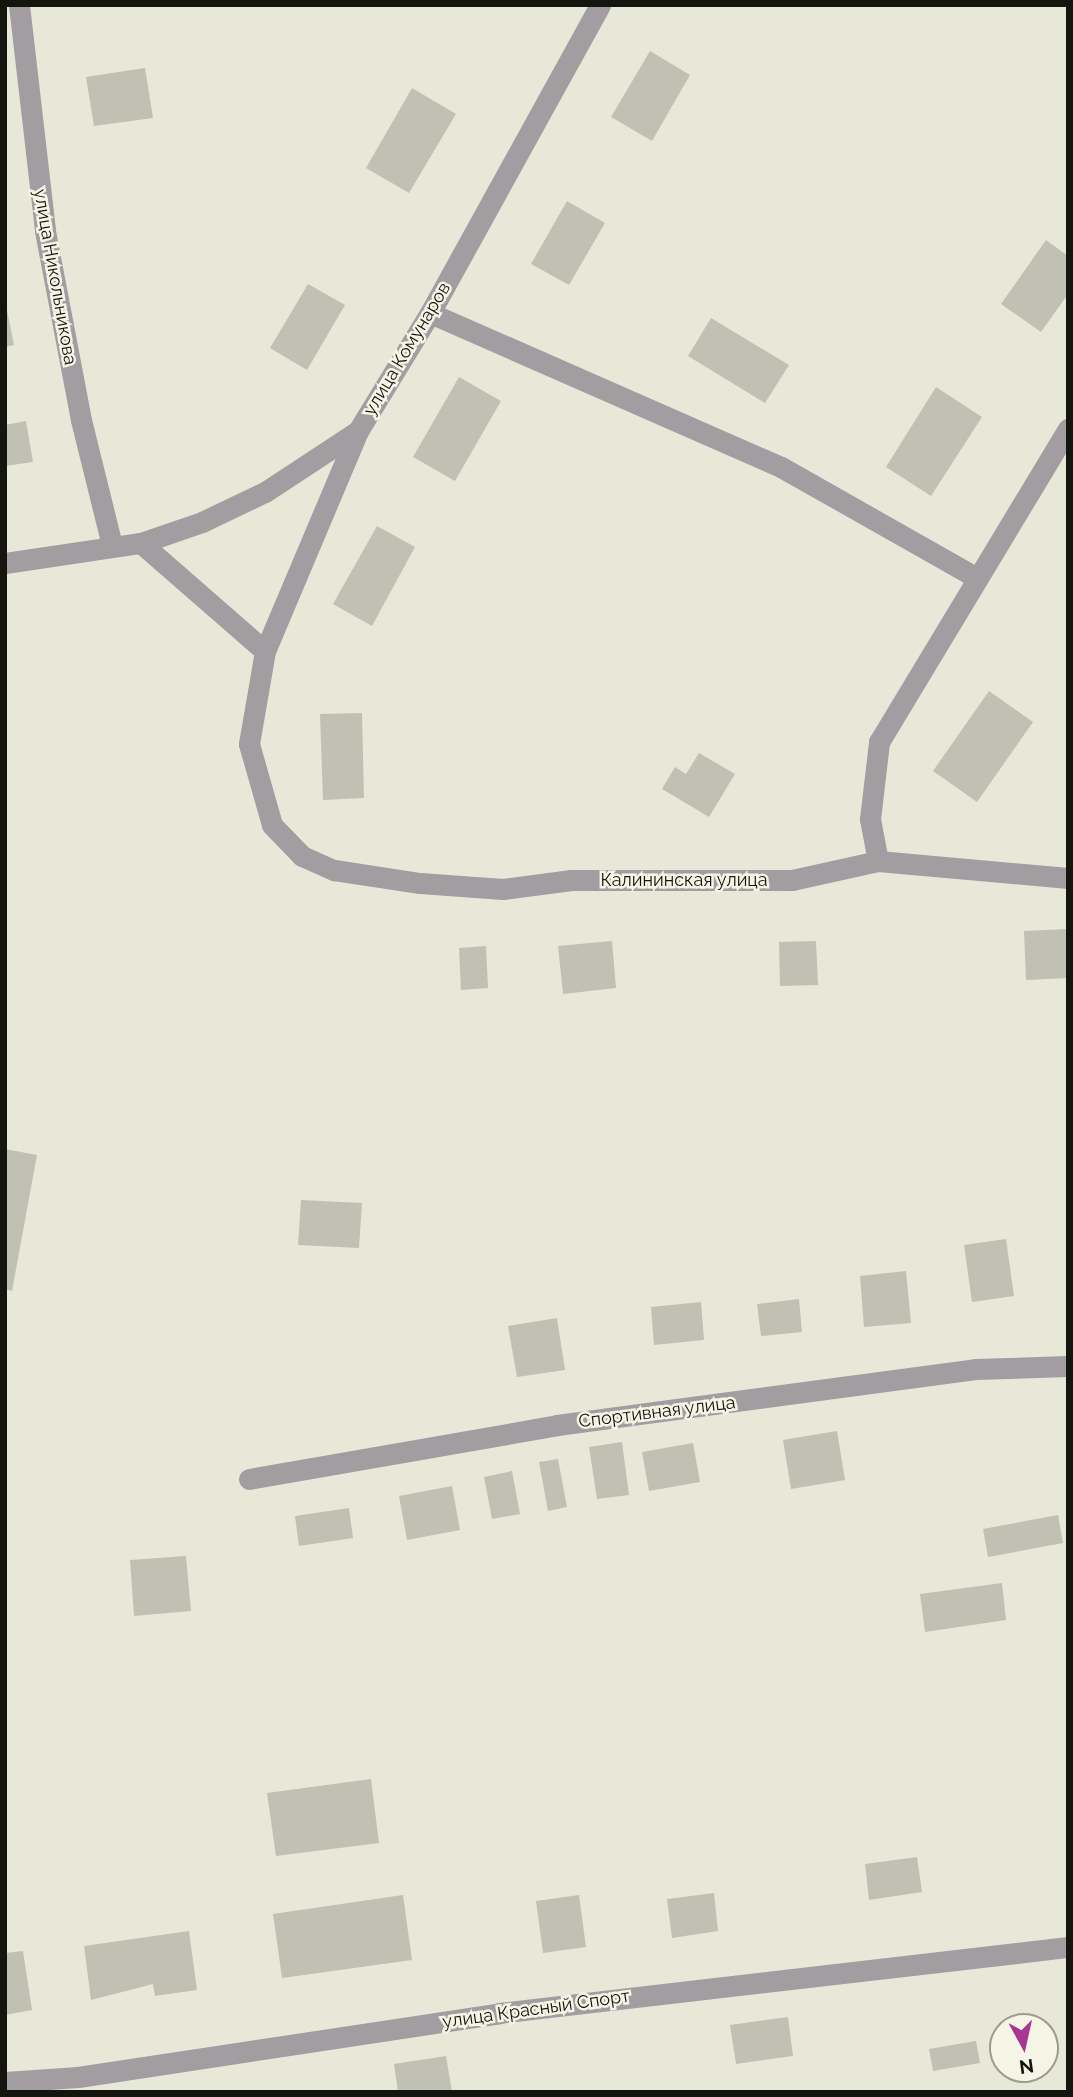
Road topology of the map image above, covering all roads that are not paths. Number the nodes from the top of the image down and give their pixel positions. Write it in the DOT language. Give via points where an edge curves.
graph roads {
  1 [pos="19,5"];
  2 [pos="600,5"];
  3 [pos="430,313"];
  4 [pos="1068,429"];
  5 [pos="358,431"];
  6 [pos="141,543"];
  7 [pos="112,545"];
  8 [pos="5,563"];
  9 [pos="976,578"];
  10 [pos="265,651"];
  11 [pos="878,860"];
  12 [pos="1068,878"];
  13 [pos="1068,1366"];
  14 [pos="249,1479"];
  15 [pos="1068,1948"];
  16 [pos="5,2082"];
  17 [pos="78,2085"];
  1 -- 7 [label="street, улица Никольникова" via="45,231 81,420"];
  2 -- 3 [label="street, улица Комунаров"];
  3 -- 5 [label="street, улица Комунаров"];
  3 -- 9 [label="street" via="781,467"];
  4 -- 9 [label="street"];
  5 -- 6 [label="street, улица Комунаров" via="265,492"];
  5 -- 10 [label="street"];
  6 -- 7 [label="street, улица Комунаров"];
  6 -- 10 [label="street"];
  7 -- 8 [label="street, улица Комунаров"];
  9 -- 11 [label="street" via="879,742 870,819"];
  10 -- 11 [label="street, Калининская улица" via="249,744 272,825 302,856 334,870 503,889 571,880 792,880"];
  11 -- 12 [label="street, Калининская улица"];
  13 -- 14 [label="street, Спортивная улица" via="975,1369 571,1423"];
  15 -- 17 [label="street, улица Красный Спорт" via="499,2013"];
  16 -- 17 [label="street, улица Красный Спорт"];
}
